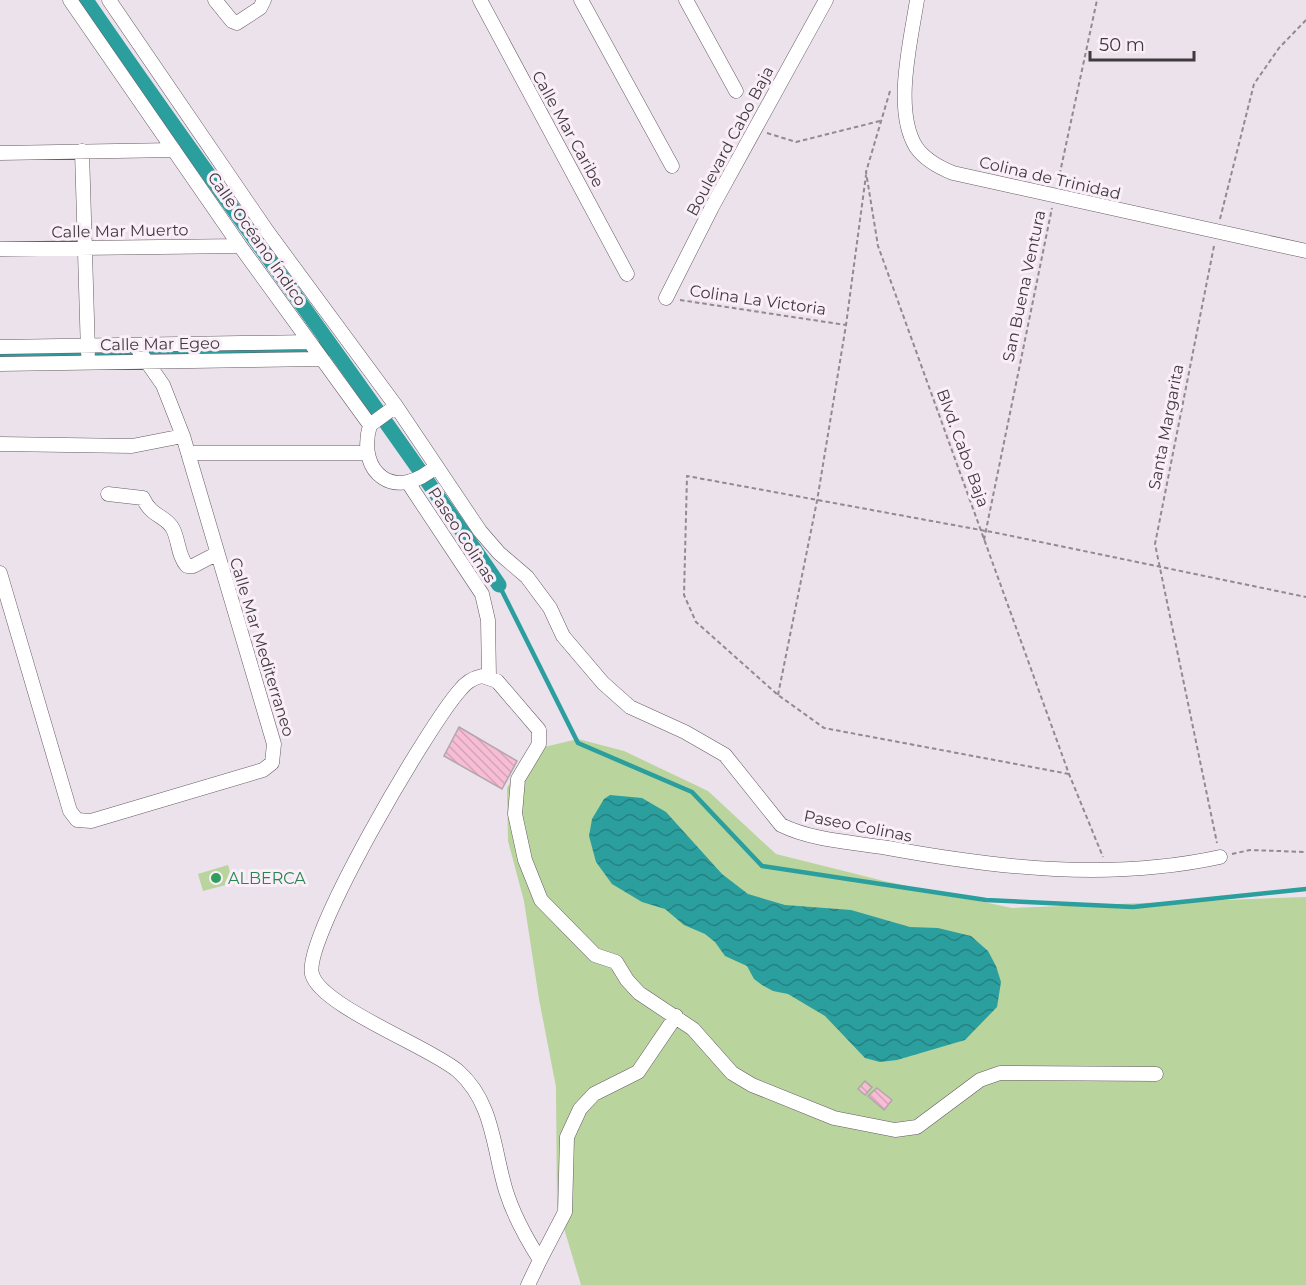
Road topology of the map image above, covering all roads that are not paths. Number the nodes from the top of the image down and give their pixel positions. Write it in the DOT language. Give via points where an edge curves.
graph roads {
  1 [pos="70,0"];
  2 [pos="109,0"];
  3 [pos="215,0"];
  4 [pos="264,0"];
  5 [pos="480,0"];
  6 [pos="581,0"];
  7 [pos="686,0"];
  8 [pos="826,0"];
  9 [pos="917,0"];
  10 [pos="736,92"];
  11 [pos="174,150"];
  12 [pos="82,152"];
  13 [pos="0,153"];
  14 [pos="672,166"];
  15 [pos="240,246"];
  16 [pos="0,249"];
  17 [pos="84,249"];
  18 [pos="1306,251"];
  19 [pos="627,274"];
  20 [pos="666,298"];
  21 [pos="309,342"];
  22 [pos="86,345"];
  23 [pos="135,346"];
  24 [pos="0,347"];
  25 [pos="320,358"];
  26 [pos="89,360"];
  27 [pos="147,360"];
  28 [pos="0,364"];
  29 [pos="382,416"];
  30 [pos="183,436"];
  31 [pos="0,444"];
  32 [pos="188,453"];
  33 [pos="367,453"];
  34 [pos="424,475"];
  35 [pos="108,494"];
  36 [pos="216,554"];
  37 [pos="0,573"];
  38 [pos="489,677"];
  39 [pos="1220,856"];
  40 [pos="676,1016"];
  41 [pos="1156,1074"];
  42 [pos="540,1260"];
  43 [pos="528,1285"];
  1 -- 11 [label="street, Calle Océano Índico"];
  2 -- 29 [label="street, Calle Océano Índico" via="267,231"];
  3 -- 4 [label="street" via="237,23 260,8"];
  5 -- 19 [label="street, Calle Mar Caribe"];
  6 -- 14 [label="street"];
  7 -- 10 [label="street"];
  8 -- 20 [label="street, Boulevard Cabo Baja"];
  9 -- 18 [label="street, Colina de Trinidad" via="905,95 906,119 917,148 935,165 953,173"];
  11 -- 12 [label="street"];
  11 -- 15 [label="street, Calle Océano Índico"];
  12 -- 13 [label="street"];
  12 -- 17 [label="street"];
  15 -- 17 [label="street, Calle Mar Muerto"];
  15 -- 21 [label="street, Calle Océano Índico"];
  16 -- 17 [label="street, Calle Mar Muerto"];
  17 -- 22 [label="street"];
  21 -- 23 [label="street, Calle Mar Egeo"];
  21 -- 25 [label="street, Calle Océano Índico"];
  22 -- 23 [label="street, Calle Mar Egeo"];
  22 -- 24 [label="street, Calle Mar Egeo"];
  22 -- 26 [label="street"];
  23 -- 27 [label="street, Calle Mar Mediterraneo"];
  25 -- 27 [label="street, Calle Mar Egeo"];
  25 -- 29 [label="street, Calle Océano Índico"];
  26 -- 27 [label="street, Calle Mar Egeo"];
  26 -- 28 [label="street, Calle Mar Egeo"];
  27 -- 30 [label="street, Calle Mar Mediterraneo" via="163,385"];
  29 -- 33 [label="street"];
  29 -- 34 [label="street, Calle Océano Índico"];
  30 -- 31 [label="street" via="132,446"];
  30 -- 32 [label="street, Calle Mar Mediterraneo"];
  32 -- 33 [label="street"];
  32 -- 36 [label="street, Calle Mar Mediterraneo"];
  33 -- 34 [label="street" via="383,478 398,484"];
  34 -- 38 [label="street, Paseo Colinas" via="482,594 488,620"];
  34 -- 39 [label="street, Paseo Colinas" via="527,578 550,608 563,636 603,683 630,707 724,755 781,825 825,838 939,859 1019,867 1149,869"];
  35 -- 36 [label="street" via="143,498 151,513 173,528 187,566"];
  36 -- 37 [label="street, Calle Mar Mediterraneo" via="274,744 272,763 263,770 91,821 77,820 70,811"];
  38 -- 40 [label="street" via="497,681 539,730 539,744 518,779 515,814 525,860 541,900 595,955 616,962 639,993"];
  38 -- 42 [label="street" via="468,681 434,724 350,873 316,943 311,965 313,976 326,993 450,1065 467,1081 491,1124 506,1190"];
  40 -- 41 [label="street" via="701,1037 732,1073 752,1085 846,1122 881,1129 917,1127 980,1080 1000,1073"];
  40 -- 42 [label="street" via="638,1072 594,1094 570,1127 565,1158 565,1212"];
  42 -- 43 [label="street"];
}
